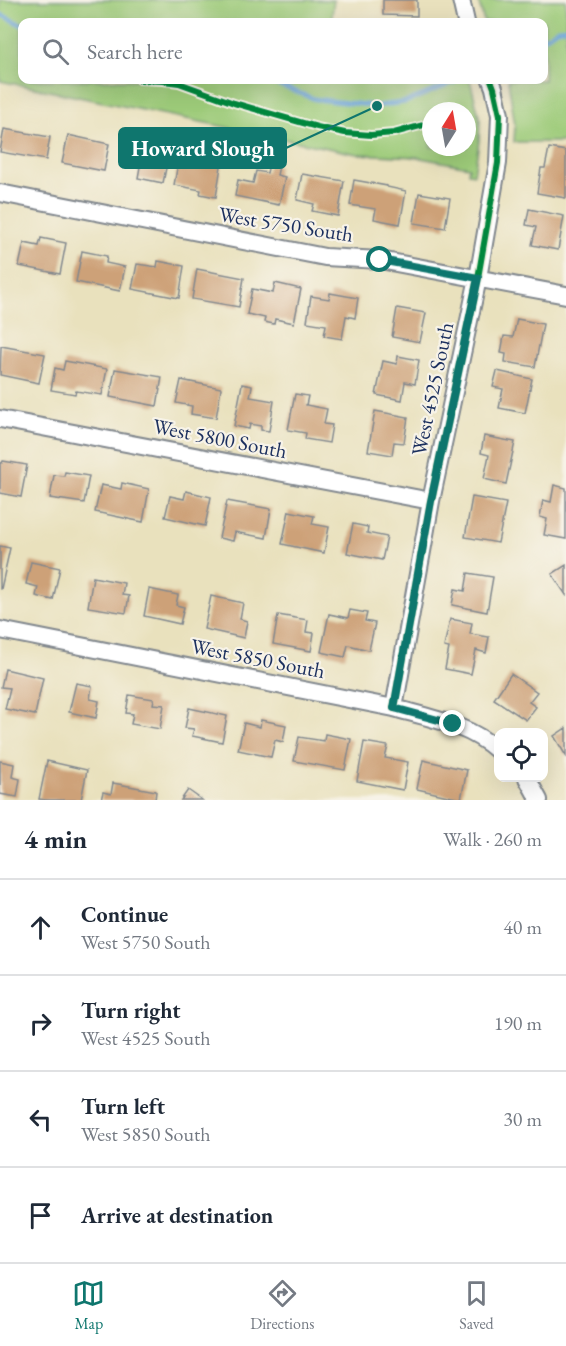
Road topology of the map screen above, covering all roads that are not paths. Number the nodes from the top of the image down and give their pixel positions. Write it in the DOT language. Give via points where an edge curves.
graph roads {
  1 [pos="461,0"];
  2 [pos="465,18"];
  3 [pos="492,84"];
  4 [pos="0,193"];
  5 [pos="478,278"];
  6 [pos="566,295"];
  7 [pos="0,419"];
  8 [pos="431,501"];
  9 [pos="0,630"];
  10 [pos="394,708"];
  11 [pos="494,747"];
  12 [pos="530,782"];
  13 [pos="539,800"];
  1 -- 2 [label="street"];
  3 -- 5 [label="street, West 4525 South" via="500,115 498,163"];
  4 -- 5 [label="street, West 5750 South" via="325,257 380,260"];
  5 -- 6 [label="street, West 5750 South"];
  5 -- 8 [label="street, West 4525 South"];
  7 -- 8 [label="street, West 5800 South"];
  8 -- 10 [label="street, West 4525 South"];
  9 -- 10 [label="street, West 5850 South"];
  10 -- 11 [label="street, West 5850 South" via="453,724"];
  12 -- 13 [label="street"];
}
